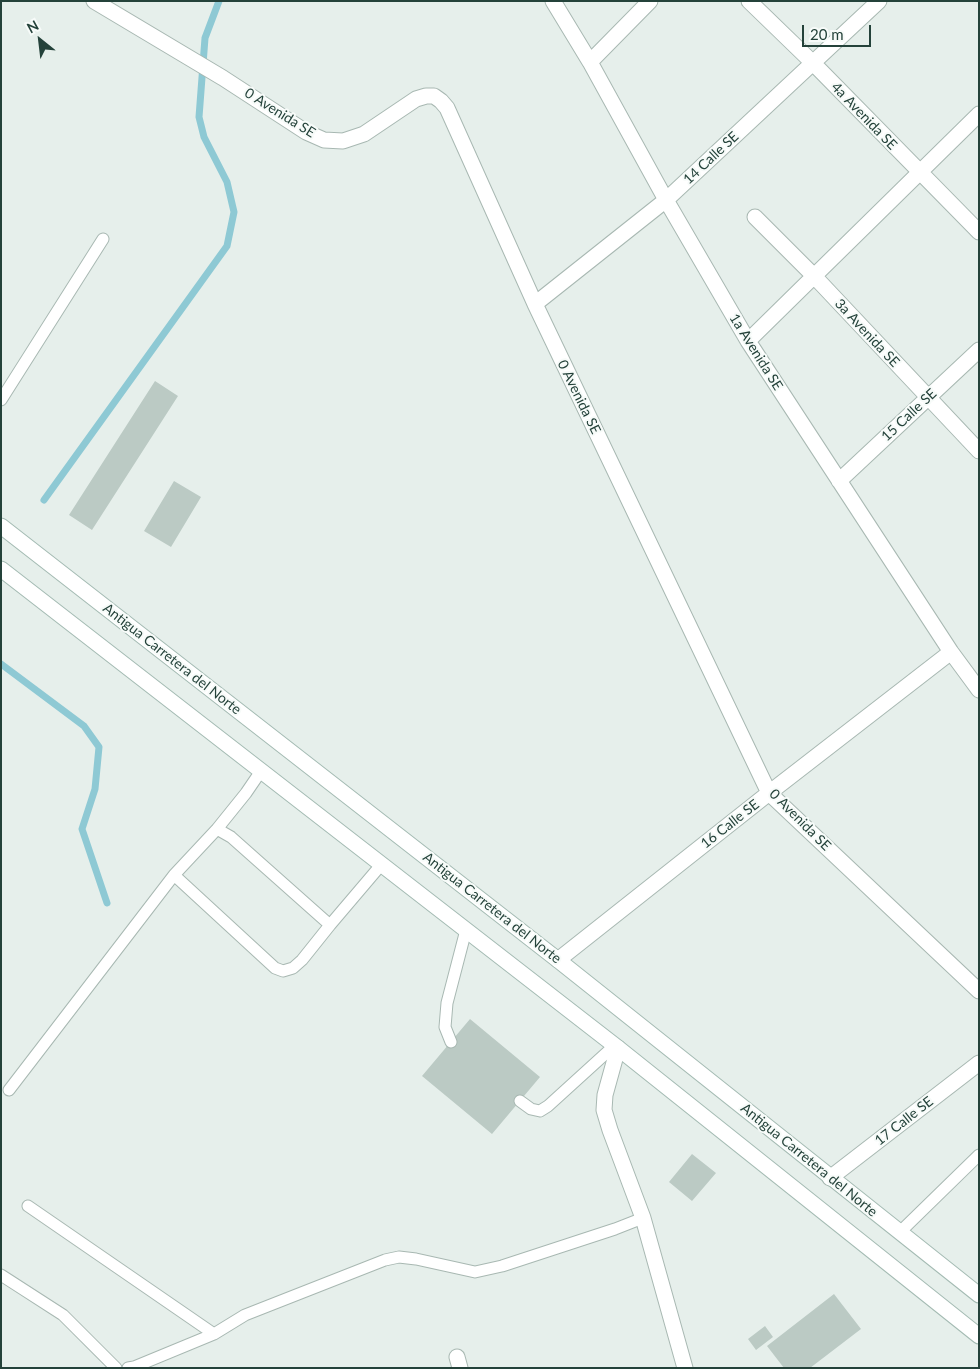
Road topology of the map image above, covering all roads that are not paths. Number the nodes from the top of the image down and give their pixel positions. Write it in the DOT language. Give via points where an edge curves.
graph roads {
  1 [pos="94,1"];
  2 [pos="553,1"];
  3 [pos="650,1"];
  4 [pos="749,1"];
  5 [pos="879,1"];
  6 [pos="590,62"];
  7 [pos="813,63"];
  8 [pos="979,114"];
  9 [pos="919,173"];
  10 [pos="666,200"];
  11 [pos="755,217"];
  12 [pos="979,232"];
  13 [pos="103,238"];
  14 [pos="814,276"];
  15 [pos="535,304"];
  16 [pos="748,341"];
  17 [pos="979,350"];
  18 [pos="927,398"];
  19 [pos="1,400"];
  20 [pos="979,451"];
  21 [pos="839,481"];
  22 [pos="1,526"];
  23 [pos="1,569"];
  24 [pos="951,652"];
  25 [pos="979,690"];
  26 [pos="261,770"];
  27 [pos="769,793"];
  28 [pos="217,829"];
  29 [pos="380,865"];
  30 [pos="174,875"];
  31 [pos="330,926"];
  32 [pos="466,930"];
  33 [pos="558,960"];
  34 [pos="979,991"];
  35 [pos="451,1042"];
  36 [pos="616,1047"];
  37 [pos="979,1063"];
  38 [pos="9,1090"];
  39 [pos="520,1101"];
  40 [pos="979,1155"];
  41 [pos="830,1178"];
  42 [pos="28,1206"];
  43 [pos="643,1218"];
  44 [pos="899,1233"];
  45 [pos="1,1275"];
  46 [pos="979,1295"];
  47 [pos="214,1334"];
  48 [pos="979,1336"];
  49 [pos="116,1368"];
  50 [pos="128,1368"];
  51 [pos="685,1368"];
  1 -- 15 [label="street, 0 Avenida SE" via="324,140 343,142 364,134 416,99 434,96 447,108"];
  2 -- 6 [label="street, 1a Avenida SE"];
  3 -- 6 [label="street"];
  4 -- 7 [label="street, 4a Avenida SE"];
  5 -- 7 [label="street, 14 Calle SE"];
  6 -- 10 [label="street, 1a Avenida SE"];
  7 -- 9 [label="street, 4a Avenida SE"];
  7 -- 10 [label="street, 14 Calle SE"];
  8 -- 9 [label="street"];
  9 -- 12 [label="street, 4a Avenida SE"];
  9 -- 14 [label="street"];
  10 -- 15 [label="street, 14 Calle SE"];
  10 -- 16 [label="street, 1a Avenida SE"];
  11 -- 14 [label="street, 3a Avenida SE"];
  13 -- 19 [label="lane"];
  14 -- 16 [label="street"];
  14 -- 18 [label="street, 3a Avenida SE"];
  15 -- 27 [label="street, 0 Avenida SE"];
  16 -- 21 [label="street, 1a Avenida SE"];
  17 -- 18 [label="street, 15 Calle SE"];
  18 -- 20 [label="street, 3a Avenida SE"];
  18 -- 21 [label="street, 15 Calle SE"];
  21 -- 24 [label="street, 1a Avenida SE"];
  22 -- 33 [label="street, Antigua Carretera del Norte"];
  23 -- 26 [label="street"];
  24 -- 25 [label="street, 1a Avenida SE"];
  24 -- 27 [label="street, 16 Calle SE"];
  26 -- 28 [label="lane"];
  26 -- 29 [label="street"];
  27 -- 33 [label="street, 16 Calle SE"];
  27 -- 34 [label="street, 0 Avenida SE"];
  28 -- 30 [label="lane"];
  28 -- 31 [label="lane" via="231,837"];
  29 -- 31 [label="lane"];
  29 -- 32 [label="street"];
  30 -- 31 [label="lane" via="275,968 284,972 302,960"];
  30 -- 38 [label="lane"];
  32 -- 35 [label="lane" via="447,1004 445,1026"];
  32 -- 36 [label="street"];
  33 -- 41 [label="street, Antigua Carretera del Norte"];
  36 -- 39 [label="lane" via="540,1111"];
  36 -- 43 [label="street" via="604,1110"];
  36 -- 48 [label="street"];
  37 -- 41 [label="street, 17 Calle SE"];
  40 -- 44 [label="lane"];
  41 -- 44 [label="street, Antigua Carretera del Norte"];
  42 -- 47 [label="lane"];
  43 -- 47 [label="lane" via="512,1263 475,1272 416,1260 385,1260 245,1314"];
  43 -- 51 [label="street"];
  44 -- 46 [label="street, Antigua Carretera del Norte"];
  45 -- 49 [label="lane" via="63,1315"];
  47 -- 50 [label="lane"];
}
